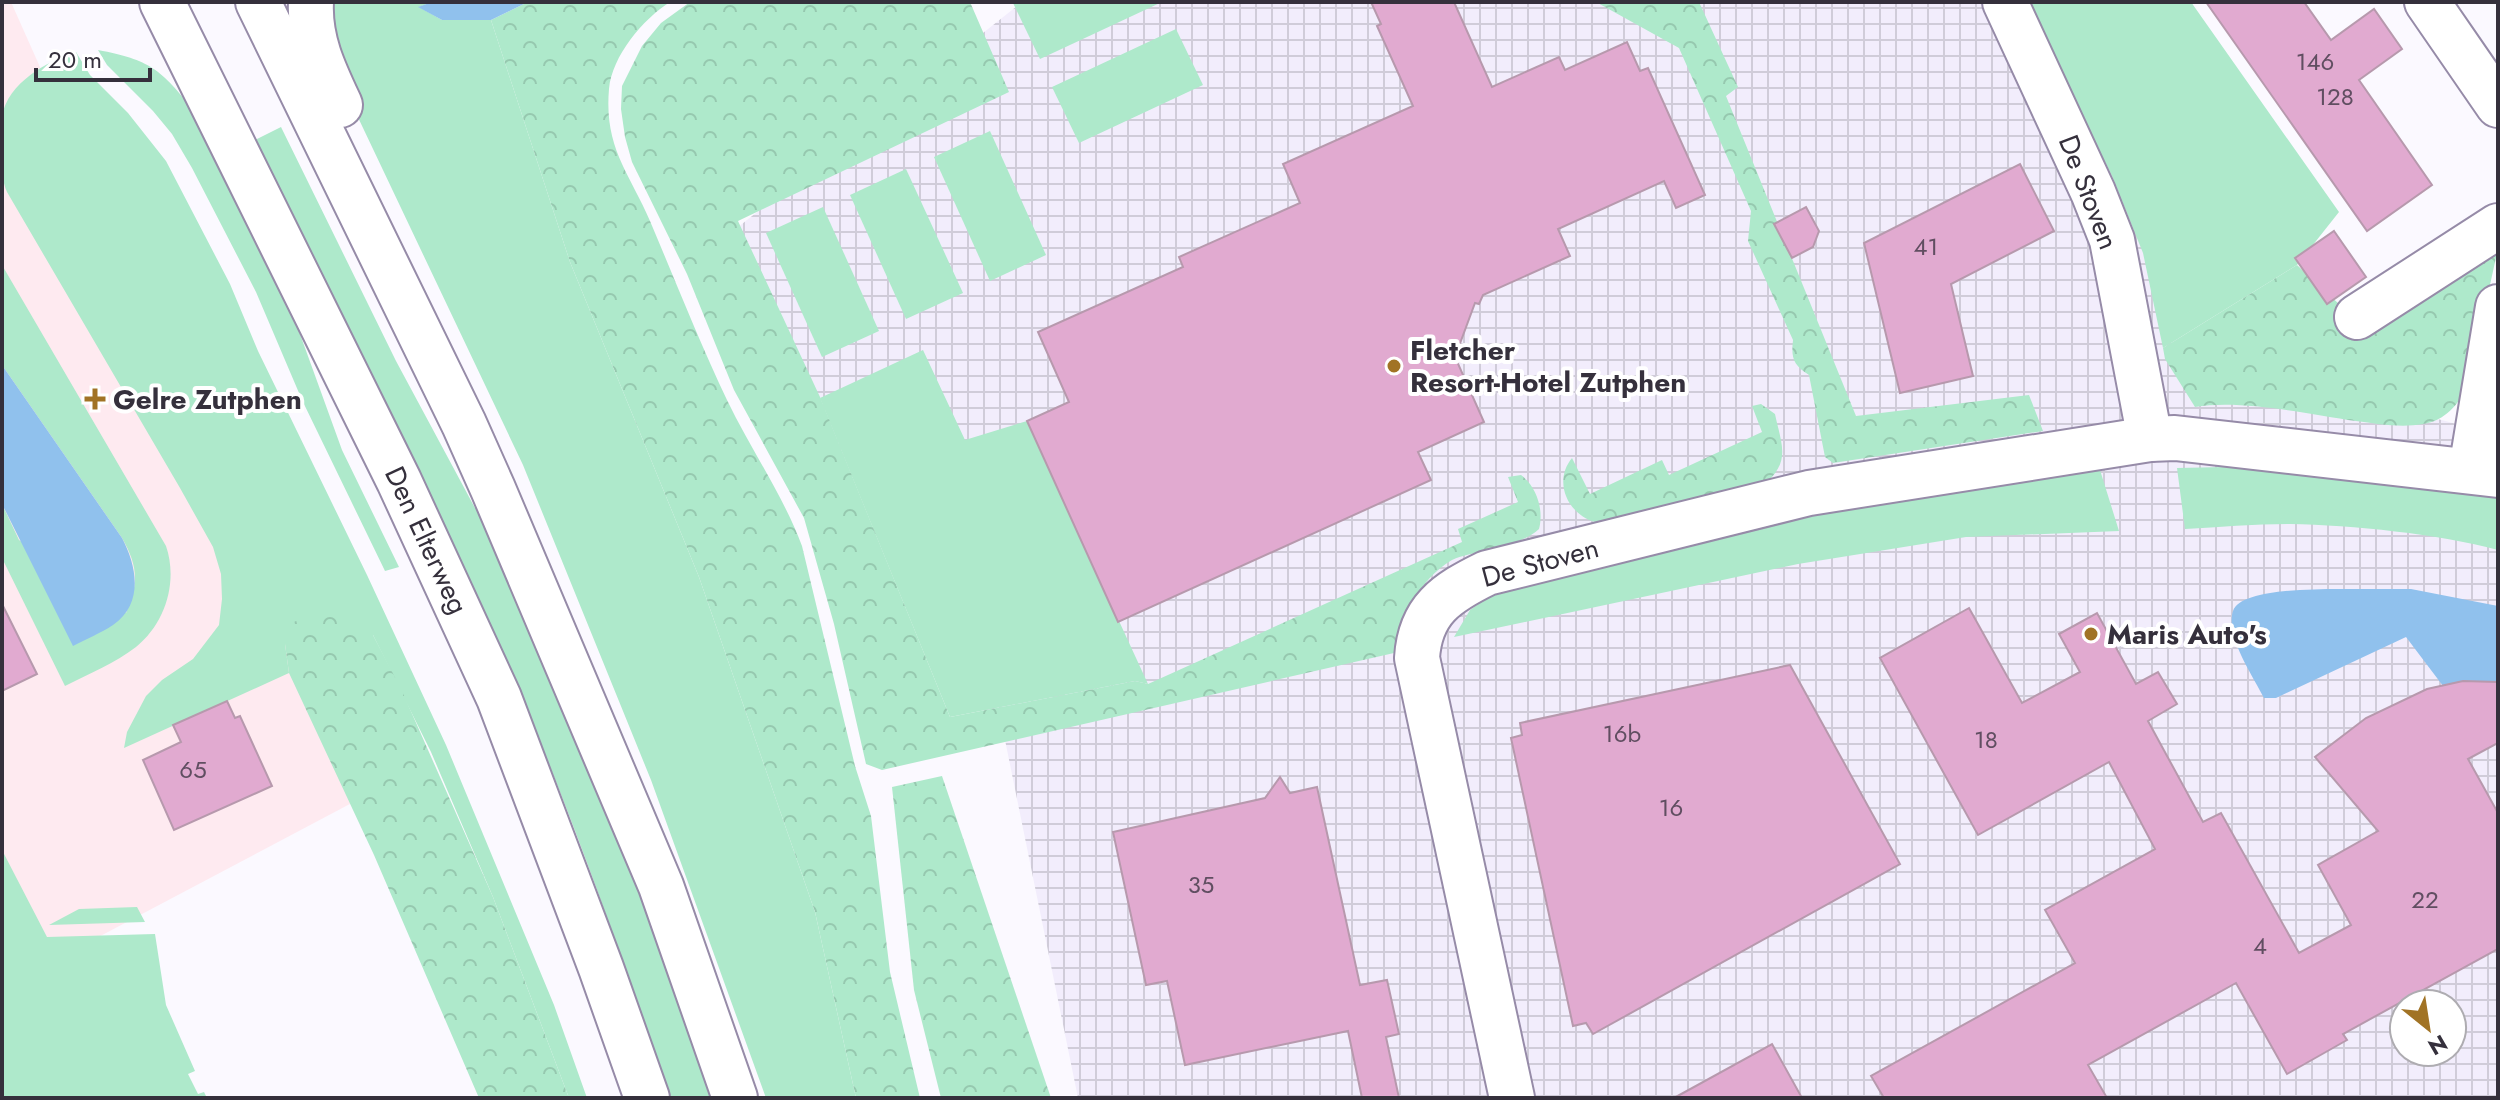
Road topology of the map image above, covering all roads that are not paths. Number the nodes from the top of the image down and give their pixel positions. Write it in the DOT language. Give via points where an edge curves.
graph roads {
  1 [pos="162,2"];
  2 [pos="258,2"];
  3 [pos="311,2"];
  4 [pos="2005,2"];
  5 [pos="2427,2"];
  6 [pos="2498,105"];
  7 [pos="2498,226"];
  8 [pos="2357,317"];
  9 [pos="2496,329"];
  10 [pos="2150,439"];
  11 [pos="2484,472"];
  12 [pos="661,886"];
  13 [pos="647,1098"];
  14 [pos="735,1098"];
  15 [pos="1512,1098"];
  1 -- 13 [label="main road, Den Elterweg" via="399,481 499,698"];
  2 -- 12 [label="main road" via="464,424"];
  3 -- 12 [label="main road" via="316,51 491,411 556,567 602,690"];
  4 -- 10 [label="main road, De Stoven" via="2112,240"];
  5 -- 6 [label="main road"];
  7 -- 8 [label="main road"];
  9 -- 11 [label="main road"];
  10 -- 11 [label="main road, De Stoven"];
  10 -- 15 [label="main road, De Stoven" via="1809,493 1487,573 1435,606 1419,635 1417,658"];
  12 -- 14 [label="main road"];
}
